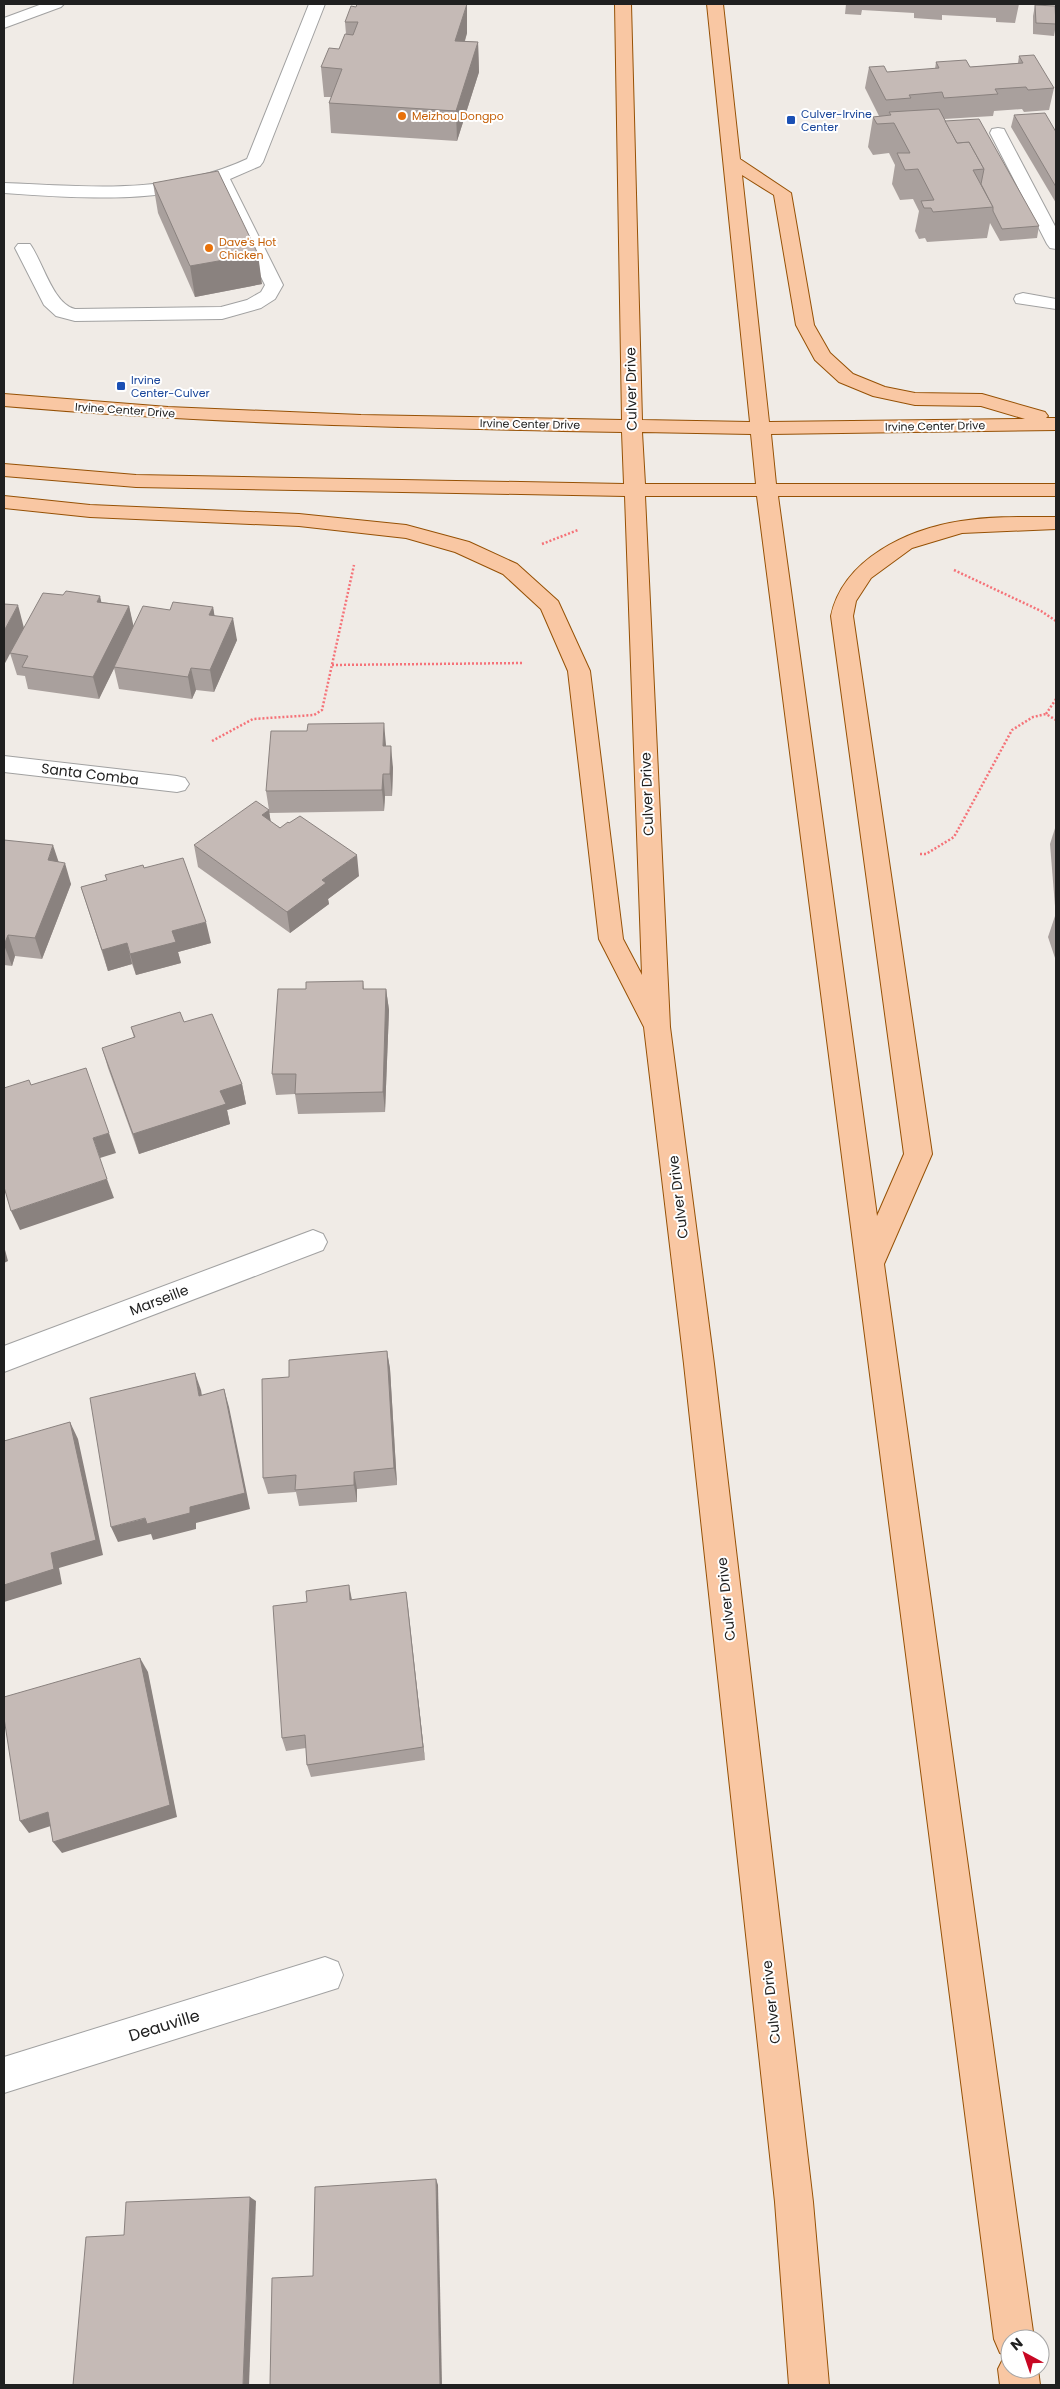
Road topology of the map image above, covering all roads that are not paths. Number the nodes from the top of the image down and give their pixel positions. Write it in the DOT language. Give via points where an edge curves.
graph roads {
  1 [pos="56,4"];
  2 [pos="317,4"];
  3 [pos="623,4"];
  4 [pos="715,4"];
  5 [pos="4,24"];
  6 [pos="998,133"];
  7 [pos="732,161"];
  8 [pos="220,177"];
  9 [pos="4,188"];
  10 [pos="1056,244"];
  11 [pos="24,248"];
  12 [pos="1023,299"];
  13 [pos="1056,304"];
  14 [pos="4,400"];
  15 [pos="1056,423"];
  16 [pos="632,426"];
  17 [pos="759,428"];
  18 [pos="4,470"];
  19 [pos="635,490"];
  20 [pos="766,490"];
  21 [pos="1056,490"];
  22 [pos="4,502"];
  23 [pos="1056,523"];
  24 [pos="4,764"];
  25 [pos="177,784"];
  26 [pos="657,1027"];
  27 [pos="313,1242"];
  28 [pos="870,1263"];
  29 [pos="4,1359"];
  30 [pos="325,1975"];
  31 [pos="4,2075"];
  32 [pos="1013,2329"];
  33 [pos="809,2385"];
  1 -- 5 [label="street"];
  2 -- 8 [label="street" via="254,162"];
  3 -- 16 [label="main road, Culver Drive"];
  4 -- 7 [label="main road"];
  6 -- 10 [label="street"];
  7 -- 15 [label="main road" via="782,193 805,325 822,356 846,378 880,392 915,400 982,400"];
  7 -- 17 [label="main road"];
  8 -- 9 [label="street" via="187,185 97,192"];
  8 -- 11 [label="street" via="274,285 269,295 254,304 222,313 75,315 63,312 51,301"];
  12 -- 13 [label="street"];
  14 -- 16 [label="main road, Irvine Center Drive" via="244,417"];
  15 -- 17 [label="main road, Irvine Center Drive"];
  16 -- 17 [label="main road, Irvine Center Drive"];
  16 -- 19 [label="main road, Culver Drive"];
  17 -- 20 [label="main road"];
  18 -- 19 [label="main road" via="136,481"];
  19 -- 20 [label="main road"];
  19 -- 26 [label="main road, Culver Drive"];
  20 -- 21 [label="main road"];
  20 -- 28 [label="main road"];
  22 -- 26 [label="main road" via="90,510 299,520 406,532 462,546 510,568 550,606 580,671 584,729 612,939"];
  23 -- 28 [label="main road" via="961,527 905,543 863,573 845,601 842,616 918,1154"];
  24 -- 25 [label="street, Santa Comba"];
  26 -- 33 [label="main road, Culver Drive" via="699,1364 790,2172"];
  27 -- 29 [label="street, Marseille"];
  28 -- 32 [label="main road"];
  30 -- 31 [label="street, Deauville"];
}
